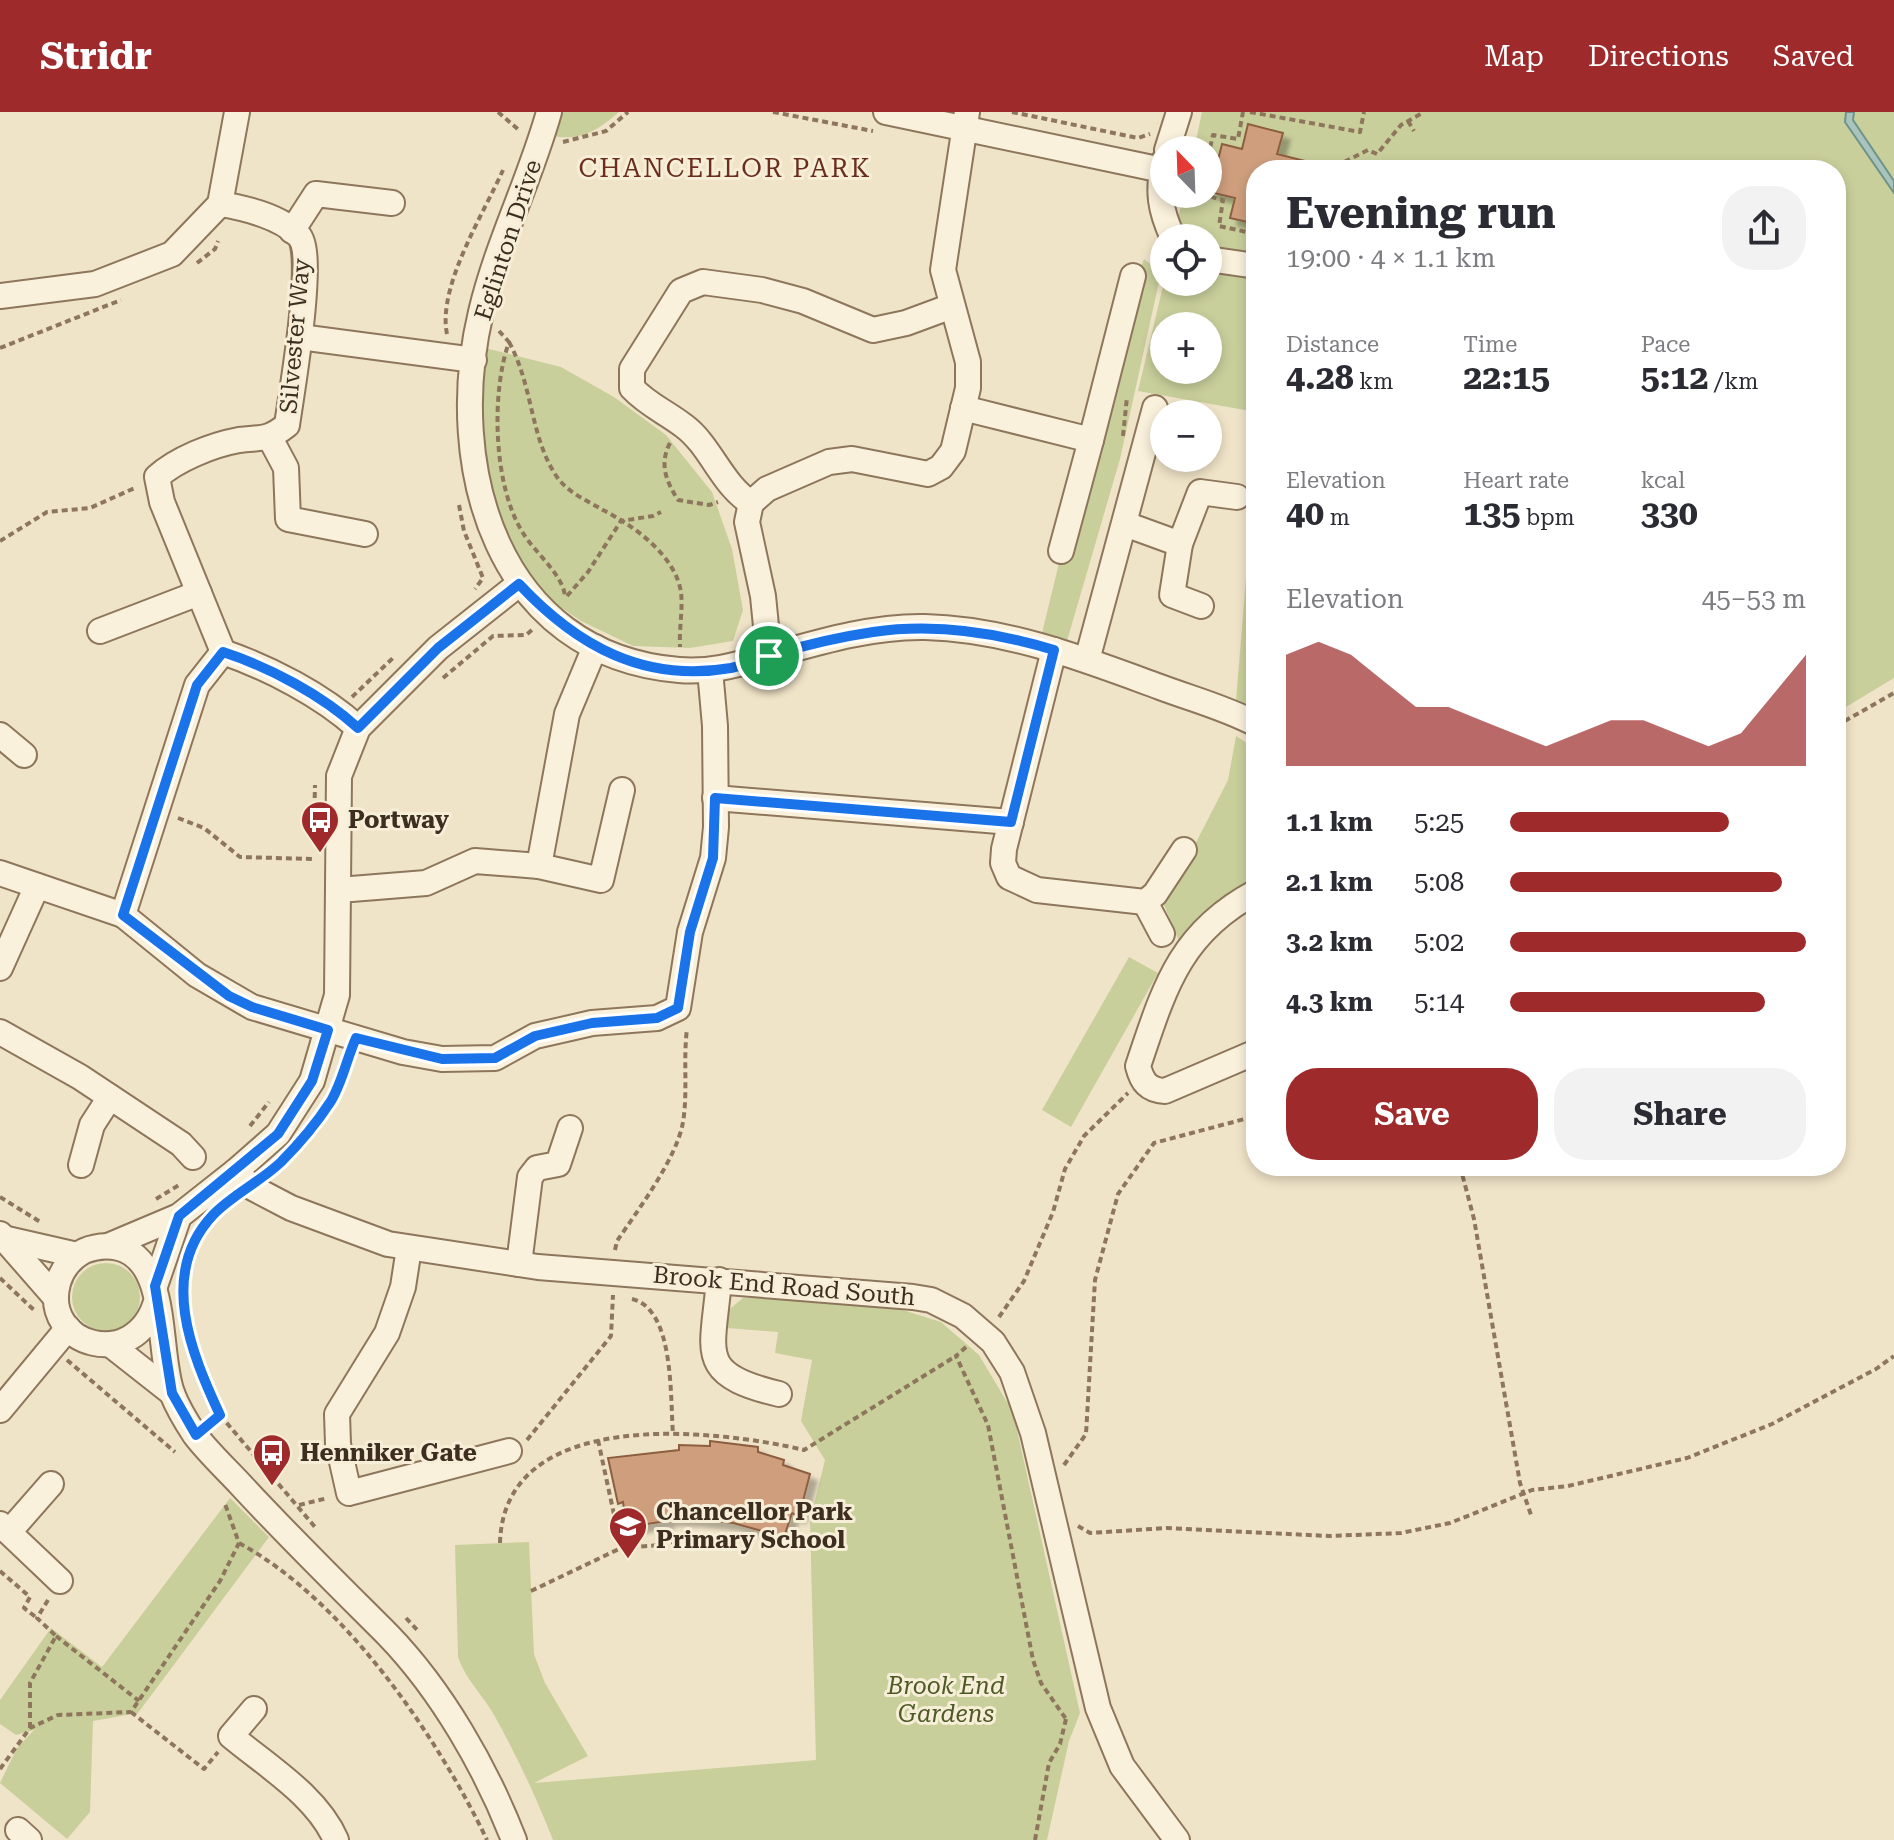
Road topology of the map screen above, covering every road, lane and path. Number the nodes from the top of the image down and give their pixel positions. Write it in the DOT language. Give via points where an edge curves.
graph roads {
  1 [pos="237,112"];
  2 [pos="549,112"];
  3 [pos="628,112"];
  4 [pos="773,112"];
  5 [pos="1012,112"];
  6 [pos="1179,112"];
  7 [pos="1243,112"];
  8 [pos="1250,112"];
  9 [pos="1364,112"];
  10 [pos="1424,112"];
  11 [pos="966,119"];
  12 [pos="1408,121"];
  13 [pos="887,123"];
  14 [pos="1414,131"];
  15 [pos="1169,136"];
  16 [pos="1222,136"];
  17 [pos="554,145"];
  18 [pos="1150,146"];
  19 [pos="1150,151"];
  20 [pos="1348,160"];
  21 [pos="392,203"];
  22 [pos="220,204"];
  23 [pos="1222,208"];
  24 [pos="292,231"];
  25 [pos="1246,232"];
  26 [pos="1222,261"];
  27 [pos="1246,265"];
  28 [pos="1133,276"];
  29 [pos="0,296"];
  30 [pos="952,306"];
  31 [pos="496,328"];
  32 [pos="300,337"];
  33 [pos="509,342"];
  34 [pos="474,360"];
  35 [pos="963,408"];
  36 [pos="685,427"];
  37 [pos="1150,427"];
  38 [pos="270,438"];
  39 [pos="1091,440"];
  40 [pos="157,477"];
  41 [pos="1237,497"];
  42 [pos="744,498"];
  43 [pos="661,512"];
  44 [pos="621,521"];
  45 [pos="1125,524"];
  46 [pos="365,534"];
  47 [pos="0,541"];
  48 [pos="1180,544"];
  49 [pos="1061,551"];
  50 [pos="519,584"];
  51 [pos="199,593"];
  52 [pos="567,596"];
  53 [pos="1201,606"];
  54 [pos="549,616"];
  55 [pos="100,631"];
  56 [pos="595,647"];
  57 [pos="1054,650"];
  58 [pos="223,652"];
  59 [pos="769,656"];
  60 [pos="1087,660"];
  61 [pos="680,670"];
  62 [pos="710,670"];
  63 [pos="438,682"];
  64 [pos="1894,693"];
  65 [pos="1246,720"];
  66 [pos="1846,720"];
  67 [pos="358,728"];
  68 [pos="0,735"];
  69 [pos="24,755"];
  70 [pos="622,790"];
  71 [pos="715,798"];
  72 [pos="157,810"];
  73 [pos="1011,822"];
  74 [pos="1184,850"];
  75 [pos="314,859"];
  76 [pos="539,866"];
  77 [pos="0,873"];
  78 [pos="37,886"];
  79 [pos="339,890"];
  80 [pos="1246,897"];
  81 [pos="1145,902"];
  82 [pos="123,915"];
  83 [pos="1162,934"];
  84 [pos="0,968"];
  85 [pos="328,1030"];
  86 [pos="2,1037"];
  87 [pos="356,1038"];
  88 [pos="1246,1056"];
  89 [pos="1142,1080"];
  90 [pos="110,1097"];
  91 [pos="1246,1119"];
  92 [pos="312,1124"];
  93 [pos="570,1128"];
  94 [pos="193,1157"];
  95 [pos="81,1165"];
  96 [pos="236,1171"];
  97 [pos="1463,1176"];
  98 [pos="213,1215"];
  99 [pos="179,1216"];
  100 [pos="3,1236"];
  101 [pos="108,1246"];
  102 [pos="409,1248"];
  103 [pos="189,1254"];
  104 [pos="77,1255"];
  105 [pos="519,1264"];
  106 [pos="0,1278"];
  107 [pos="719,1280"];
  108 [pos="182,1281"];
  109 [pos="155,1294"];
  110 [pos="613,1295"];
  111 [pos="56,1298"];
  112 [pos="68,1328"];
  113 [pos="983,1332"];
  114 [pos="111,1345"];
  115 [pos="51,1349"];
  116 [pos="956,1356"];
  117 [pos="1894,1356"];
  118 [pos="172,1393"];
  119 [pos="779,1394"];
  120 [pos="0,1410"];
  121 [pos="220,1415"];
  122 [pos="673,1434"];
  123 [pos="196,1435"];
  124 [pos="598,1440"];
  125 [pos="509,1451"];
  126 [pos="175,1452"];
  127 [pos="185,1461"];
  128 [pos="1062,1468"];
  129 [pos="51,1484"];
  130 [pos="349,1493"];
  131 [pos="1523,1494"];
  132 [pos="220,1498"];
  133 [pos="299,1505"];
  134 [pos="1531,1515"];
  135 [pos="1071,1520"];
  136 [pos="5,1528"];
  137 [pos="323,1538"];
  138 [pos="239,1543"];
  139 [pos="500,1543"];
  140 [pos="675,1544"];
  141 [pos="621,1548"];
  142 [pos="0,1571"];
  143 [pos="60,1581"];
  144 [pos="531,1591"];
  145 [pos="401,1614"];
  146 [pos="37,1618"];
  147 [pos="421,1635"];
  148 [pos="56,1636"];
  149 [pos="139,1701"];
  150 [pos="254,1709"];
  151 [pos="131,1712"];
  152 [pos="30,1728"];
  153 [pos="231,1736"];
  154 [pos="0,1769"];
  155 [pos="336,1840"];
  156 [pos="487,1840"];
  157 [pos="514,1840"];
  158 [pos="1035,1840"];
  159 [pos="1177,1840"];
  1 -- 22 [label="street"];
  2 -- 17 [label="street, Eglinton Drive"];
  3 -- 17 [label="path" via="606,131"];
  4 -- 13 [label="path"];
  5 -- 18 [label="path" via="1138,138"];
  6 -- 15 [label="street"];
  7 -- 16 [label="path" via="1238,139"];
  8 -- 9 [label="path" via="1360,132"];
  10 -- 12 [label="path"];
  11 -- 13 [label="street"];
  11 -- 19 [label="street"];
  11 -- 30 [label="street" via="943,270"];
  12 -- 14 [label="path"];
  12 -- 20 [label="path" via="1377,154 1368,150"];
  17 -- 34 [label="street, Eglinton Drive" via="492,273"];
  21 -- 24 [label="street, Silvester Way" via="316,194"];
  22 -- 24 [label="street, Silvester Way"];
  22 -- 29 [label="street" via="172,254 141,268 95,284"];
  23 -- 25 [label="path" via="1219,226"];
  24 -- 32 [label="street, Silvester Way" via="301,237 306,253"];
  26 -- 27 [label="street"];
  28 -- 39 [label="street"];
  30 -- 35 [label="street" via="968,362"];
  30 -- 36 [label="street" via="873,330 762,290 703,282 681,291 632,369 632,388 649,406"];
  31 -- 33 [label="path"];
  32 -- 34 [label="street"];
  32 -- 38 [label="street, Silvester Way" via="287,425"];
  33 -- 44 [label="path" via="529,391 543,454 557,478"];
  33 -- 52 [label="path" via="500,367 497,415 503,471 522,532"];
  34 -- 50 [label="street, Eglinton Drive" via="475,464 491,534"];
  35 -- 39 [label="street"];
  35 -- 42 [label="street" via="953,451 928,474 852,459 829,462"];
  36 -- 42 [label="street"];
  36 -- 42 [label="path" via="673,437 663,462 678,500 709,505"];
  37 -- 45 [label="street"];
  38 -- 40 [label="street, Silvester Way" via="237,441 171,464"];
  38 -- 46 [label="street, Silvester Way" via="286,468 288,519"];
  39 -- 49 [label="street"];
  40 -- 47 [label="path" via="90,508 47,512"];
  40 -- 51 [label="street"];
  41 -- 48 [label="street" via="1200,492"];
  42 -- 59 [label="street"];
  43 -- 44 [label="path"];
  44 -- 52 [label="path"];
  44 -- 61 [label="path" via="676,573 681,593"];
  45 -- 48 [label="street"];
  45 -- 60 [label="street"];
  48 -- 53 [label="street" via="1172,595"];
  50 -- 54 [label="street, Eglinton Drive"];
  50 -- 67 [label="street" via="438,648"];
  51 -- 55 [label="street"];
  51 -- 58 [label="street"];
  52 -- 54 [label="path"];
  54 -- 56 [label="street, Eglinton Drive"];
  54 -- 63 [label="path" via="526,635 493,636"];
  56 -- 61 [label="street, Eglinton Drive" via="639,664"];
  56 -- 76 [label="street" via="567,714"];
  57 -- 59 [label="street, Eglinton Drive" via="973,631 923,627 872,632"];
  57 -- 60 [label="street, Eglinton Drive"];
  57 -- 73 [label="street"];
  58 -- 67 [label="street" via="340,711"];
  58 -- 72 [label="street" via="197,685"];
  59 -- 62 [label="street, Eglinton Drive"];
  60 -- 65 [label="street, Eglinton Drive"];
  61 -- 62 [label="street, Eglinton Drive"];
  62 -- 71 [label="street"];
  64 -- 66 [label="path"];
  67 -- 79 [label="street" via="339,776"];
  68 -- 69 [label="street"];
  70 -- 76 [label="street" via="601,880"];
  71 -- 73 [label="street"];
  71 -- 87 [label="street" via="713,858 690,932 678,1008 657,1018 592,1023 535,1036 495,1058 442,1059"];
  72 -- 75 [label="path" via="204,828 240,857"];
  72 -- 82 [label="street"];
  73 -- 81 [label="street" via="1003,863 1020,885"];
  74 -- 81 [label="street"];
  76 -- 79 [label="street" via="475,861 426,883"];
  77 -- 78 [label="street"];
  78 -- 82 [label="street"];
  78 -- 84 [label="street"];
  79 -- 85 [label="street" via="337,995"];
  80 -- 89 [label="street" via="1224,909 1193,939 1166,983 1138,1066"];
  81 -- 83 [label="street"];
  82 -- 85 [label="street" via="229,996"];
  85 -- 87 [label="street"];
  85 -- 96 [label="street" via="312,1081 278,1134"];
  86 -- 90 [label="street"];
  87 -- 92 [label="path" via="333,1099"];
  88 -- 89 [label="street" via="1165,1091 1153,1090"];
  89 -- 113 [label="path" via="1084,1136 1065,1169 1024,1281 1006,1310"];
  90 -- 94 [label="street"];
  90 -- 95 [label="street" via="92,1125"];
  91 -- 128 [label="path" via="1154,1143 1118,1194 1095,1280 1086,1434"];
  93 -- 105 [label="street" via="558,1164 537,1168 530,1177"];
  96 -- 99 [label="street"];
  96 -- 102 [label="street, Brook End Road South" via="251,1187 291,1208"];
  97 -- 131 [label="path"];
  98 -- 103 [label="path"];
  99 -- 101 [label="street"];
  99 -- 109 [label="street"];
  100 -- 104 [label="street"];
  100 -- 111 [label="street"];
  101 -- 104 [label="street"];
  101 -- 109 [label="street" via="139,1257"];
  102 -- 105 [label="street, Brook End Road South"];
  102 -- 130 [label="street" via="387,1333 337,1414"];
  104 -- 111 [label="street" via="58,1282"];
  105 -- 107 [label="street, Brook End Road South"];
  106 -- 115 [label="path" via="34,1311"];
  107 -- 113 [label="street, Brook End Road South" via="913,1297 946,1307"];
  107 -- 119 [label="street" via="711,1348 719,1369 740,1385"];
  108 -- 121 [label="path" via="184,1313 200,1373"];
  109 -- 114 [label="street" via="151,1318 141,1331"];
  109 -- 118 [label="street"];
  110 -- 122 [label="path" via="639,1301 661,1324"];
  111 -- 112 [label="street"];
  112 -- 114 [label="street" via="95,1345"];
  112 -- 115 [label="street"];
  113 -- 116 [label="path"];
  113 -- 159 [label="street, Brook End Road South" via="1002,1354 1026,1407 1098,1708 1122,1766"];
  114 -- 118 [label="street"];
  115 -- 120 [label="street"];
  115 -- 126 [label="path"];
  116 -- 122 [label="path" via="804,1450 756,1439"];
  116 -- 158 [label="path" via="988,1425 1033,1660 1041,1683 1066,1719 1049,1763"];
  117 -- 131 [label="path" via="1772,1424 1687,1458"];
  118 -- 123 [label="street"];
  121 -- 123 [label="path"];
  121 -- 133 [label="path"];
  122 -- 124 [label="path"];
  123 -- 126 [label="path"];
  123 -- 157 [label="street" via="424,1678 467,1745"];
  124 -- 139 [label="path" via="561,1454 510,1495"];
  124 -- 141 [label="path"];
  125 -- 130 [label="street"];
  126 -- 127 [label="path"];
  129 -- 136 [label="street"];
  130 -- 133 [label="path"];
  131 -- 134 [label="path"];
  131 -- 135 [label="path" via="1450,1523 1401,1533 1329,1536 1167,1528 1090,1533"];
  132 -- 138 [label="path"];
  133 -- 137 [label="path"];
  136 -- 143 [label="street"];
  138 -- 149 [label="path" via="220,1581"];
  138 -- 156 [label="path" via="296,1581 388,1678 455,1778"];
  140 -- 141 [label="path"];
  141 -- 144 [label="path"];
  142 -- 146 [label="path" via="30,1597 24,1608"];
  143 -- 146 [label="path"];
  145 -- 147 [label="path"];
  146 -- 148 [label="path"];
  148 -- 149 [label="path"];
  148 -- 152 [label="path" via="30,1683"];
  149 -- 151 [label="path"];
  150 -- 153 [label="street"];
  151 -- 152 [label="path" via="58,1715"];
  151 -- 153 [label="path" via="204,1769"];
  152 -- 154 [label="path"];
  153 -- 155 [label="street" via="303,1796"];
}
